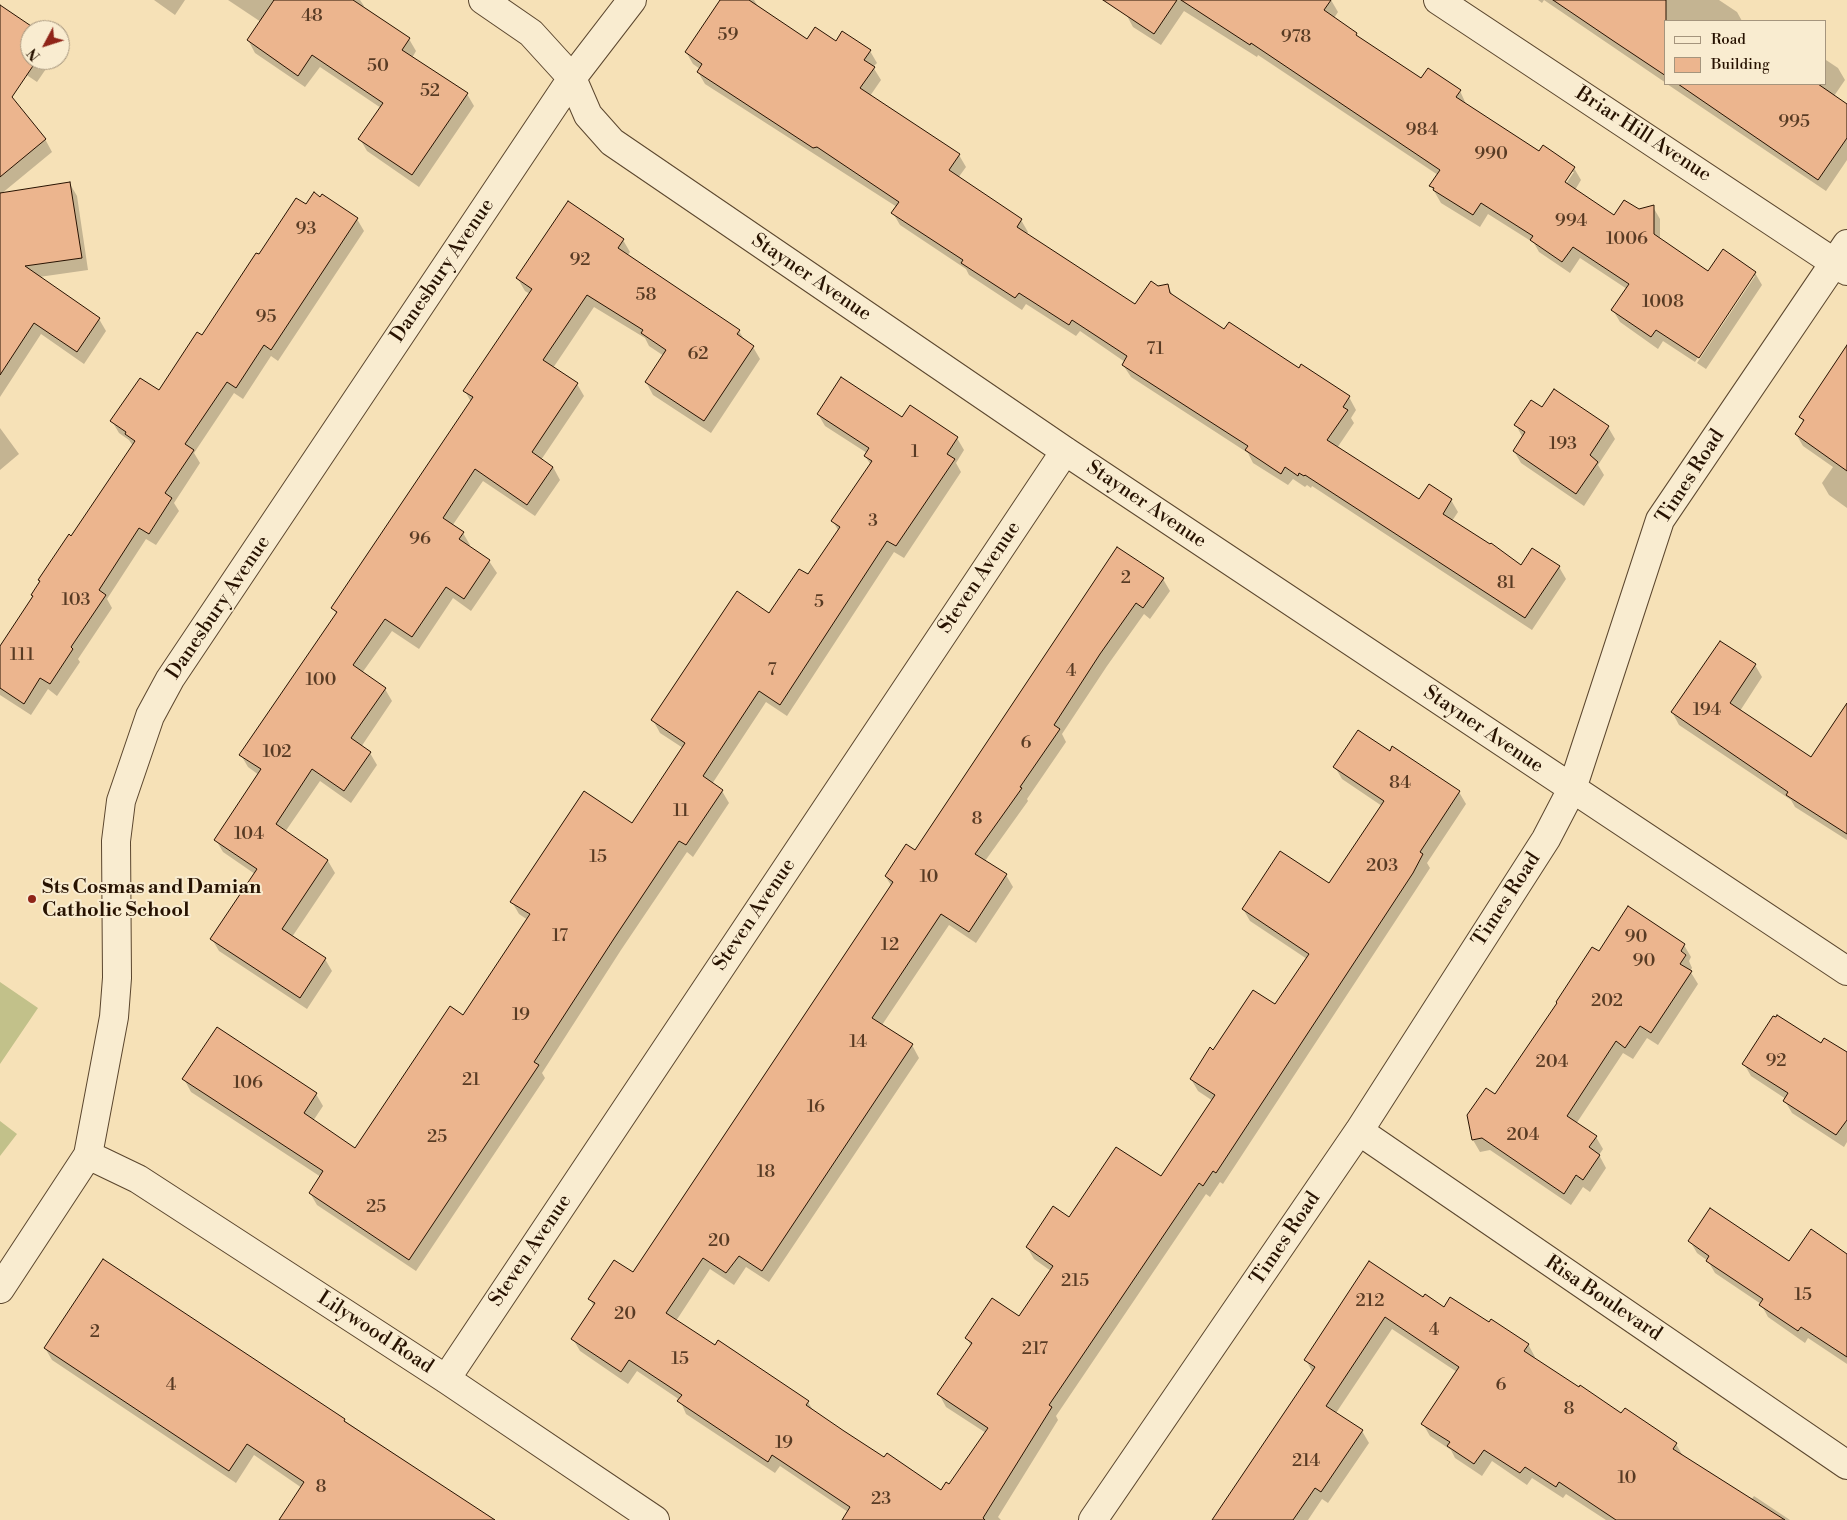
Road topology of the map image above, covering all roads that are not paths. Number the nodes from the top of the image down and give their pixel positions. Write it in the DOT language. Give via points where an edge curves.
graph roads {
  1 [pos="483,0"];
  2 [pos="632,0"];
  3 [pos="1438,0"];
  4 [pos="572,78"];
  5 [pos="1843,259"];
  6 [pos="1065,451"];
  7 [pos="1572,790"];
  8 [pos="1847,971"];
  9 [pos="1359,1131"];
  10 [pos="88,1155"];
  11 [pos="0,1289"];
  12 [pos="446,1379"];
  13 [pos="1847,1465"];
  14 [pos="656,1520"];
  15 [pos="1093,1520"];
  1 -- 4 [label="street, Stayner Avenue" via="531,33"];
  2 -- 4 [label="street, Danesbury Avenue"];
  3 -- 5 [label="street, Briar Hill Avenue"];
  4 -- 6 [label="street, Stayner Avenue" via="588,115 612,142"];
  4 -- 10 [label="street, Danesbury Avenue" via="170,679 150,716 121,801 116,851 117,978 114,1017"];
  5 -- 7 [label="street, Times Road" via="1660,520"];
  6 -- 7 [label="street, Stayner Avenue"];
  6 -- 12 [label="street, Steven Avenue"];
  7 -- 8 [label="street, Stayner Avenue"];
  7 -- 9 [label="street, Times Road" via="1546,839"];
  9 -- 13 [label="street, Risa Boulevard"];
  9 -- 15 [label="street, Times Road"];
  10 -- 11 [label="street, Danesbury Avenue"];
  10 -- 12 [label="street, Lilywood Road" via="138,1179"];
  12 -- 14 [label="street, Lilywood Road"];
}
